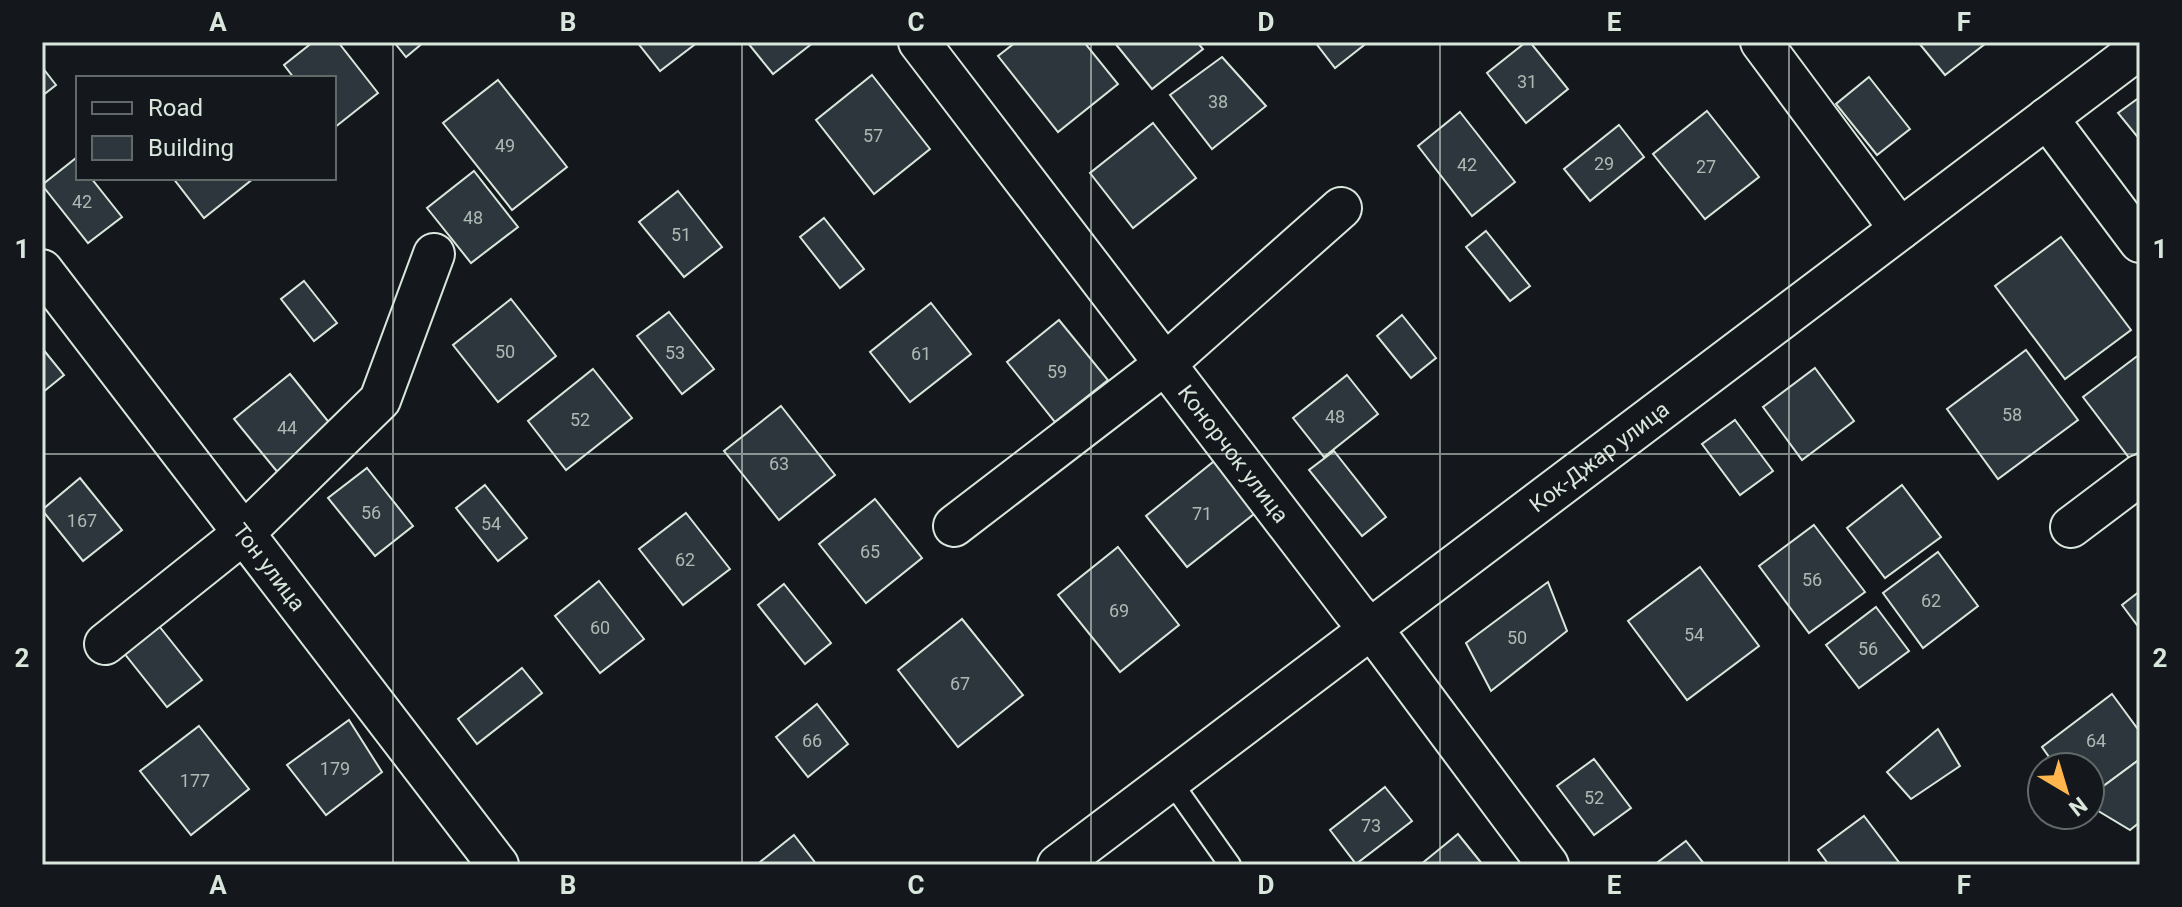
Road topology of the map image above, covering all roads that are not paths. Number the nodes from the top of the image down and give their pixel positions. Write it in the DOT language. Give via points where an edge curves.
graph roads {
  1 [pos="919,42"];
  2 [pos="1761,42"];
  3 [pos="2140,48"];
  4 [pos="2047,118"];
  5 [pos="1341,208"];
  6 [pos="1900,229"];
  7 [pos="2140,242"];
  8 [pos="434,254"];
  9 [pos="42,270"];
  10 [pos="1165,364"];
  11 [pos="2140,475"];
  12 [pos="954,526"];
  13 [pos="2071,527"];
  14 [pos="244,533"];
  15 [pos="1370,630"];
  16 [pos="105,644"];
  17 [pos="1170,780"];
  18 [pos="498,865"];
  19 [pos="1058,865"];
  20 [pos="1230,865"];
  21 [pos="1548,865"];
  1 -- 10 [label="street, Конорчок улица"];
  2 -- 6 [label="street"];
  3 -- 4 [label="street, Кок-Джар улица"];
  4 -- 6 [label="street, Кок-Джар улица"];
  4 -- 7 [label="street"];
  5 -- 10 [label="street"];
  6 -- 15 [label="street, Кок-Джар улица"];
  8 -- 14 [label="street" via="380,400"];
  9 -- 14 [label="street, Тон улица"];
  10 -- 12 [label="street"];
  10 -- 15 [label="street, Конорчок улица"];
  11 -- 13 [label="street"];
  14 -- 16 [label="street"];
  14 -- 18 [label="street, Тон улица"];
  15 -- 17 [label="street, Кок-Джар улица"];
  15 -- 21 [label="street, Конорчок улица"];
  17 -- 19 [label="street, Кок-Джар улица"];
  17 -- 20 [label="lane"];
}
